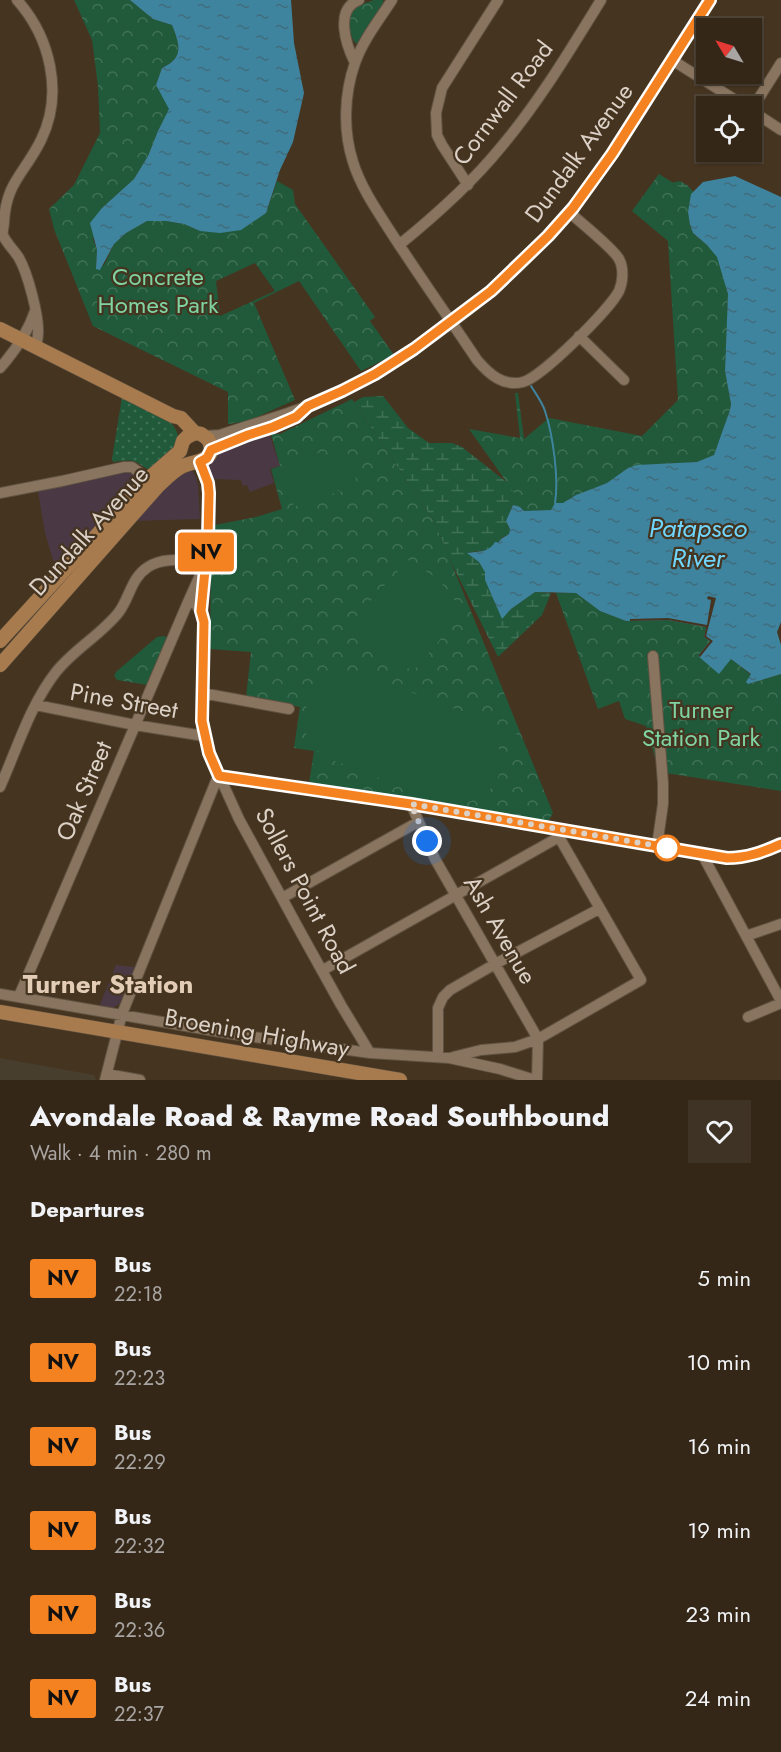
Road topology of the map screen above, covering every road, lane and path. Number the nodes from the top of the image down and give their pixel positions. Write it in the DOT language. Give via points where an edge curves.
graph roads {
  1 [pos="16,0"];
  2 [pos="359,0"];
  3 [pos="392,0"];
  4 [pos="498,0"];
  5 [pos="601,0"];
  6 [pos="710,0"];
  7 [pos="672,60"];
  8 [pos="355,63"];
  9 [pos="781,63"];
  10 [pos="729,96"];
  11 [pos="761,96"];
  12 [pos="762,117"];
  13 [pos="781,130"];
  14 [pos="468,185"];
  15 [pos="569,212"];
  16 [pos="2,234"];
  17 [pos="399,245"];
  18 [pos="35,311"];
  19 [pos="452,322"];
  20 [pos="0,329"];
  21 [pos="579,336"];
  22 [pos="21,339"];
  23 [pos="36,346"];
  24 [pos="0,368"];
  25 [pos="624,380"];
  26 [pos="308,406"];
  27 [pos="191,440"];
  28 [pos="211,450"];
  29 [pos="197,462"];
  30 [pos="153,482"];
  31 [pos="0,493"];
  32 [pos="206,562"];
  33 [pos="188,602"];
  34 [pos="201,611"];
  35 [pos="0,641"];
  36 [pos="653,656"];
  37 [pos="0,665"];
  38 [pos="202,693"];
  39 [pos="36,705"];
  40 [pos="289,709"];
  41 [pos="135,725"];
  42 [pos="204,736"];
  43 [pos="219,776"];
  44 [pos="0,787"];
  45 [pos="411,804"];
  46 [pos="418,822"];
  47 [pos="558,833"];
  48 [pos="781,844"];
  49 [pos="657,846"];
  50 [pos="702,854"];
  51 [pos="456,896"];
  52 [pos="282,898"];
  53 [pos="599,909"];
  54 [pos="781,924"];
  55 [pos="746,936"];
  56 [pos="495,964"];
  57 [pos="322,970"];
  58 [pos="0,994"];
  59 [pos="19,996"];
  60 [pos="781,1002"];
  61 [pos="0,1012"];
  62 [pos="122,1014"];
  63 [pos="748,1017"];
  64 [pos="117,1032"];
  65 [pos="538,1039"];
  66 [pos="370,1053"];
  67 [pos="444,1057"];
  68 [pos="106,1077"];
  69 [pos="361,1077"];
  70 [pos="140,1080"];
  71 [pos="399,1080"];
  72 [pos="536,1080"];
  1 -- 16 [label="street" via="46,48 52,97 41,140 8,195"];
  2 -- 8 [label="street" via="344,18"];
  3 -- 8 [label="street"];
  4 -- 14 [label="street" via="442,88 436,113 437,135"];
  5 -- 14 [label="street, Cornwall Road" via="527,114"];
  6 -- 7 [label="street, Dundalk Avenue"];
  7 -- 10 [label="street"];
  7 -- 15 [label="street, Dundalk Avenue" via="612,154"];
  8 -- 17 [label="street" via="347,99 348,142 371,201"];
  9 -- 11 [label="street"];
  12 -- 13 [label="street"];
  14 -- 17 [label="street, Cornwall Road"];
  15 -- 19 [label="street, Dundalk Avenue" via="516,268"];
  15 -- 21 [label="street" via="619,259 622,275 616,296"];
  16 -- 18 [label="street" via="27,276"];
  17 -- 19 [label="street"];
  18 -- 22 [label="street"];
  18 -- 23 [label="street" via="39,332"];
  19 -- 21 [label="street" via="487,372 506,382 524,382 536,376"];
  19 -- 26 [label="street, Dundalk Avenue" via="375,374"];
  20 -- 22 [label="main road"];
  21 -- 25 [label="street"];
  22 -- 23 [label="main road"];
  22 -- 24 [label="street"];
  23 -- 27 [label="main road" via="173,416"];
  26 -- 27 [label="street, Dundalk Avenue" via="220,435"];
  26 -- 28 [label="street, Dundalk Avenue" via="296,417"];
  27 -- 28 [label="main road" via="210,442"];
  27 -- 29 [label="main road" via="187,459"];
  27 -- 30 [label="main road, Dundalk Avenue"];
  28 -- 29 [label="main road, Dundalk Avenue" via="207,458"];
  29 -- 30 [label="main road, Dundalk Avenue"];
  29 -- 32 [label="street, Sollers Point Road" via="209,493"];
  30 -- 31 [label="street" via="132,467 124,467"];
  30 -- 35 [label="main road, Dundalk Avenue"];
  30 -- 37 [label="main road, Dundalk Avenue"];
  32 -- 33 [label="street, Oak Street"];
  32 -- 34 [label="street, Sollers Point Road"];
  32 -- 39 [label="street" via="165,560 143,570 120,610 57,670"];
  33 -- 34 [label="street"];
  33 -- 41 [label="street, Oak Street"];
  34 -- 38 [label="street, Sollers Point Road"];
  36 -- 49 [label="street" via="663,783"];
  38 -- 40 [label="street"];
  38 -- 42 [label="street, Sollers Point Road"];
  39 -- 41 [label="street, Pine Street"];
  39 -- 44 [label="street"];
  41 -- 42 [label="street, Pine Street"];
  41 -- 59 [label="street, Oak Street"];
  42 -- 43 [label="street, Sollers Point Road"];
  43 -- 45 [label="street"];
  43 -- 52 [label="street, Sollers Point Road"];
  43 -- 62 [label="street"];
  45 -- 46 [label="street, Ash Avenue"];
  45 -- 47 [label="street"];
  46 -- 51 [label="street, Ash Avenue"];
  46 -- 52 [label="street"];
  47 -- 49 [label="street"];
  47 -- 51 [label="street"];
  47 -- 53 [label="street"];
  48 -- 50 [label="street" via="739,858"];
  49 -- 50 [label="street"];
  50 -- 55 [label="street"];
  51 -- 56 [label="street, Ash Avenue"];
  51 -- 57 [label="street"];
  52 -- 57 [label="street, Sollers Point Road"];
  53 -- 56 [label="street"];
  53 -- 65 [label="street" via="640,980"];
  54 -- 55 [label="street"];
  55 -- 60 [label="street"];
  56 -- 65 [label="street, Ash Avenue"];
  56 -- 67 [label="street" via="442,997 438,1008"];
  57 -- 66 [label="street, Sollers Point Road"];
  58 -- 59 [label="street"];
  59 -- 62 [label="street"];
  60 -- 63 [label="street"];
  61 -- 64 [label="main road, Broening Highway"];
  62 -- 64 [label="street"];
  62 -- 66 [label="street"];
  64 -- 68 [label="street"];
  64 -- 69 [label="main road, Broening Highway"];
  65 -- 67 [label="street" via="515,1047"];
  65 -- 72 [label="street"];
  66 -- 67 [label="street"];
  67 -- 72 [label="street"];
  68 -- 70 [label="street"];
  69 -- 71 [label="main road, Broening Highway"];
}
